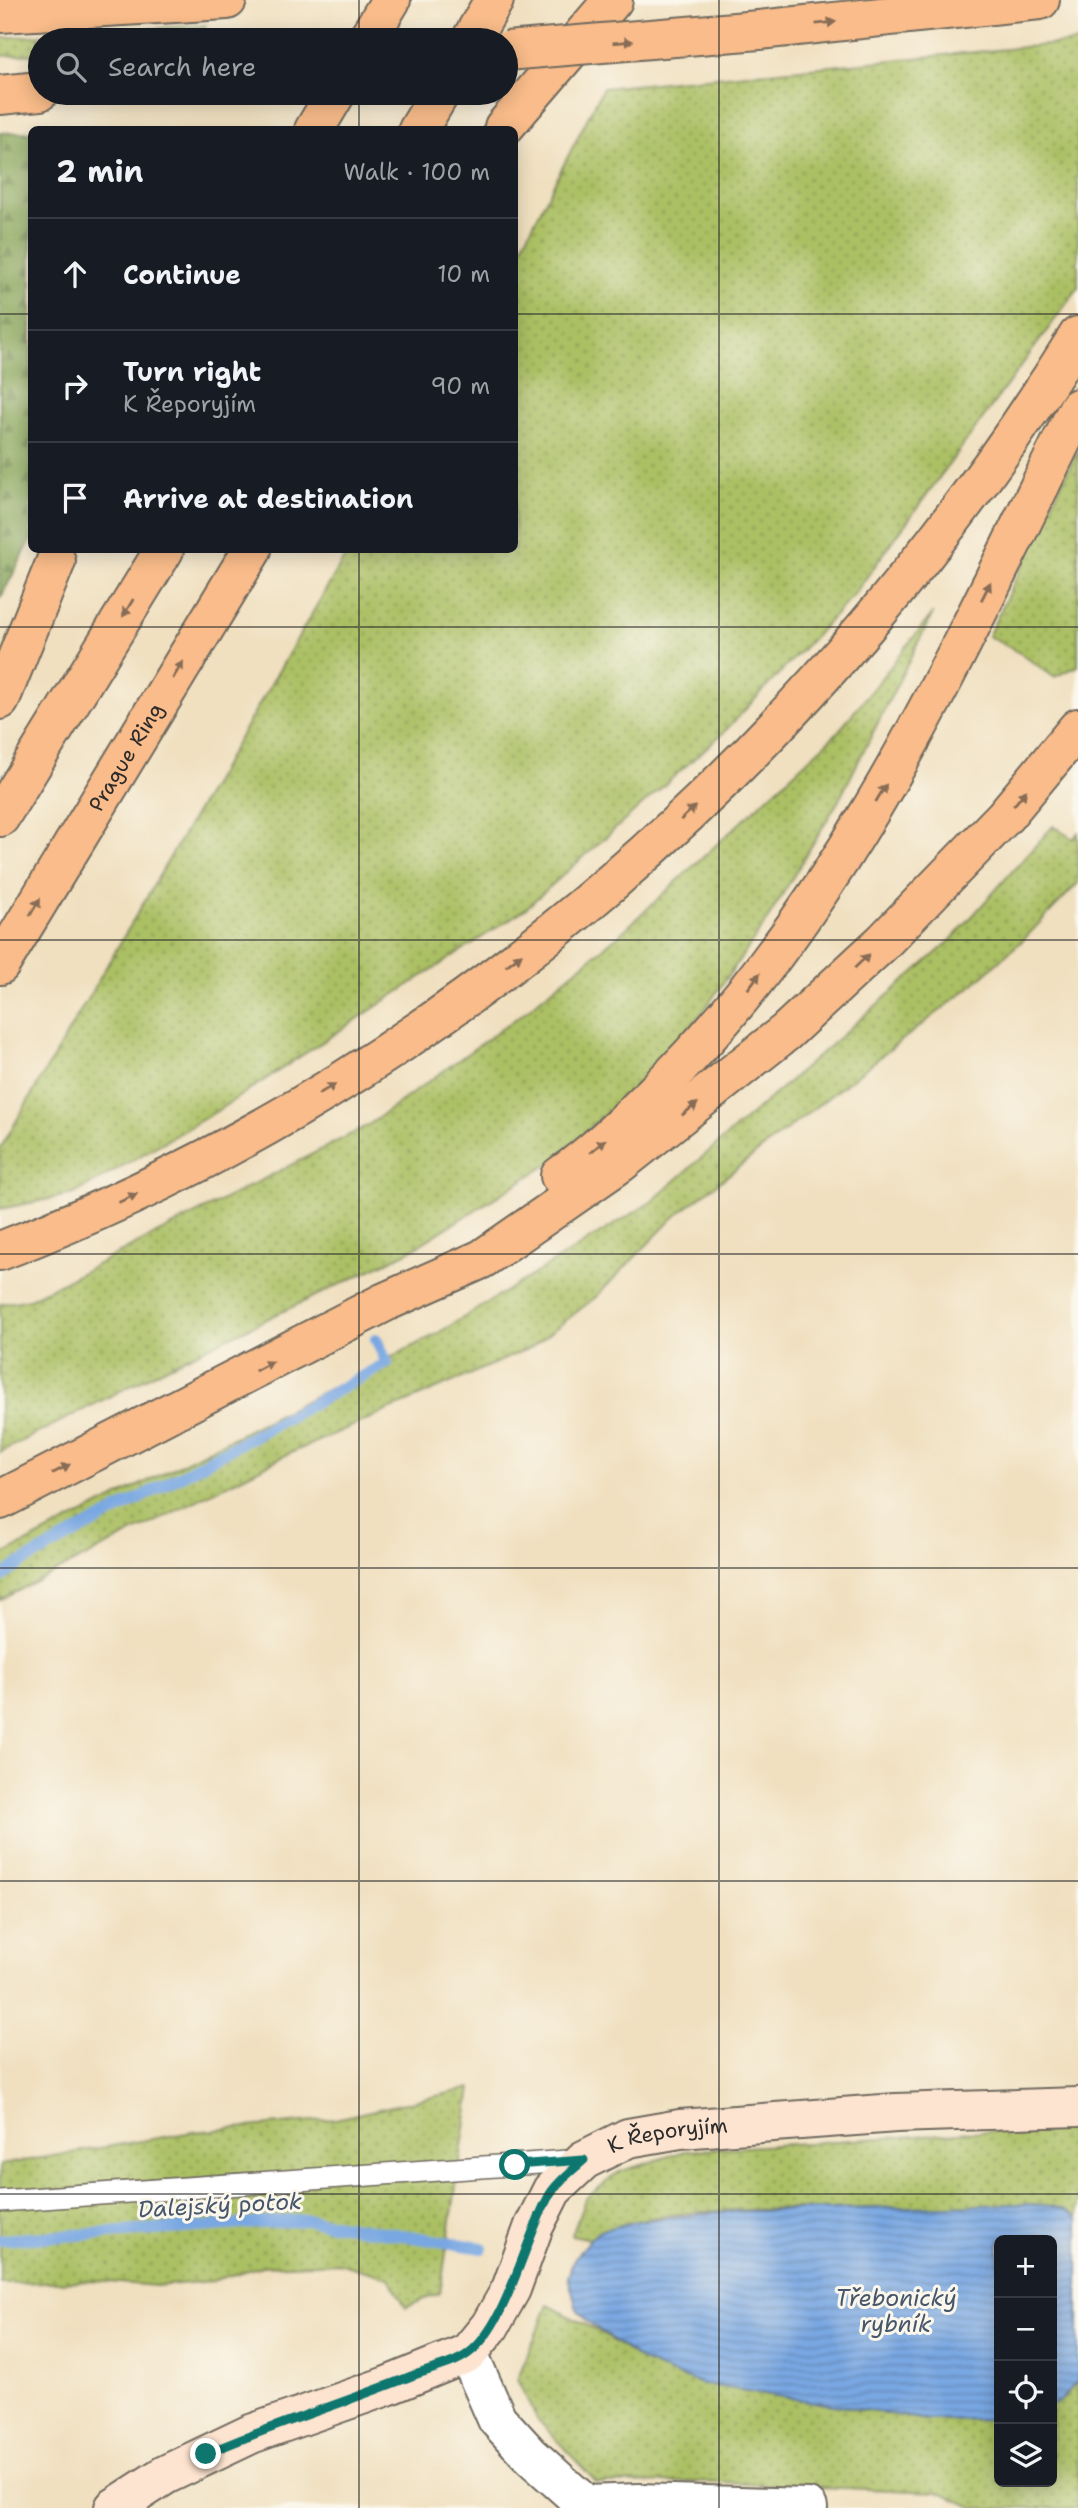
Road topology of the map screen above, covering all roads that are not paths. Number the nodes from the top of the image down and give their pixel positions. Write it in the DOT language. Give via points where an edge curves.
graph roads {
  1 [pos="227,0"];
  2 [pos="391,0"];
  3 [pos="494,0"];
  4 [pos="578,0"];
  5 [pos="613,0"];
  6 [pos="1040,0"];
  7 [pos="0,13"];
  8 [pos="374,28"];
  9 [pos="478,28"];
  10 [pos="518,50"];
  11 [pos="28,81"];
  12 [pos="0,82"];
  13 [pos="28,92"];
  14 [pos="0,95"];
  15 [pos="518,102"];
  16 [pos="329,105"];
  17 [pos="433,105"];
  18 [pos="516,105"];
  19 [pos="316,126"];
  20 [pos="420,126"];
  21 [pos="504,126"];
  22 [pos="505,126"];
  23 [pos="1078,336"];
  24 [pos="1078,408"];
  25 [pos="162,553"];
  26 [pos="250,553"];
  27 [pos="60,555"];
  28 [pos="0,639"];
  29 [pos="0,699"];
  30 [pos="1078,728"];
  31 [pos="0,817"];
  32 [pos="0,965"];
  33 [pos="10,1248"];
  34 [pos="385,1302"];
  35 [pos="0,1500"];
  36 [pos="1078,2106"];
  37 [pos="584,2160"];
  38 [pos="0,2201"];
  39 [pos="468,2353"];
  40 [pos="588,2506"];
  41 [pos="114,2508"];
  42 [pos="808,2508"];
  1 -- 7 [label="highway"];
  2 -- 8 [label="highway"];
  3 -- 9 [label="highway"];
  4 -- 15 [label="highway"];
  5 -- 22 [label="highway"];
  10 -- 6 [label="highway, one-way, bridge"];
  11 -- 12 [label="highway"];
  13 -- 14 [label="highway"];
  16 -- 19 [label="highway"];
  17 -- 20 [label="highway"];
  18 -- 21 [label="highway"];
  33 -- 23 [label="highway, one-way" via="163,1182 349,1076 481,985 649,850 770,734 885,604 1007,445"];
  34 -- 24 [label="highway, one-way" via="605,1140 733,1008 832,872 888,780"];
  25 -- 31 [label="highway, one-way"];
  32 -- 26 [label="highway, Prague Ring, one-way"];
  27 -- 28 [label="highway"];
  27 -- 29 [label="highway"];
  34 -- 30 [label="highway, one-way" via="482,1259 619,1164 786,1032 973,850"];
  35 -- 34 [label="highway, one-way"];
  36 -- 37 [label="street, K Řeporyjím" via="895,2113 680,2129 628,2138"];
  37 -- 38 [label="lane"];
  37 -- 39 [label="street, K Řeporyjím" via="552,2190 511,2289"];
  39 -- 40 [label="street" via="497,2419"];
  39 -- 41 [label="street, K Řeporyjím" via="251,2434 165,2475"];
  40 -- 42 [label="street"];
}
